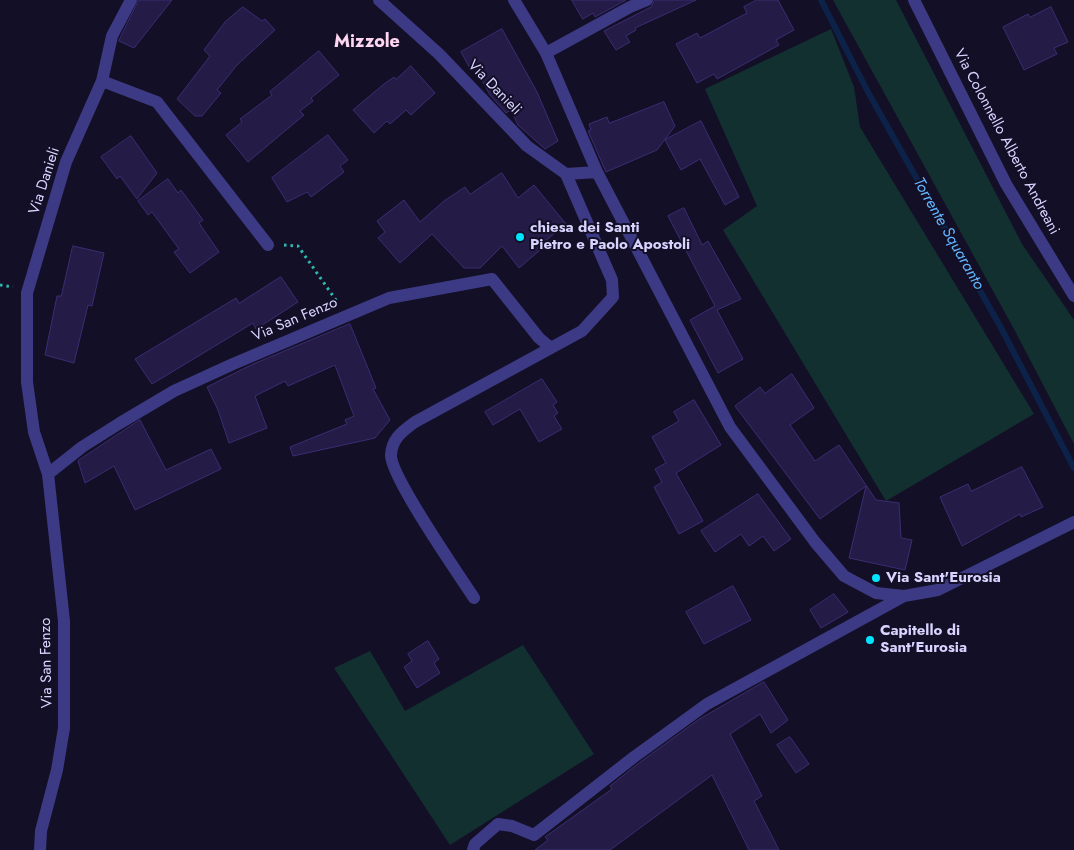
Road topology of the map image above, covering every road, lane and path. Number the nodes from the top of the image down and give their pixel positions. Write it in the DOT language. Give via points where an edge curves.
graph roads {
  1 [pos="131,0"];
  2 [pos="379,0"];
  3 [pos="514,0"];
  4 [pos="647,0"];
  5 [pos="914,0"];
  6 [pos="546,53"];
  7 [pos="102,81"];
  8 [pos="597,172"];
  9 [pos="566,174"];
  10 [pos="268,245"];
  11 [pos="298,246"];
  12 [pos="27,293"];
  13 [pos="1074,296"];
  14 [pos="347,316"];
  15 [pos="551,348"];
  16 [pos="48,474"];
  17 [pos="1074,522"];
  18 [pos="904,596"];
  19 [pos="474,598"];
  20 [pos="40,850"];
  21 [pos="473,850"];
  1 -- 7 [label="street, Via Danieli" via="112,36"];
  2 -- 9 [label="street, Via Danieli" via="439,54 528,146"];
  3 -- 6 [label="street"];
  4 -- 6 [label="street"];
  5 -- 13 [label="street, Via Colonnello Alberto Andreani" via="1006,184"];
  6 -- 8 [label="street"];
  7 -- 10 [label="street" via="157,102"];
  7 -- 12 [label="street, Via Danieli" via="66,162"];
  8 -- 9 [label="street"];
  8 -- 18 [label="street" via="730,428 760,470 844,576 876,593"];
  9 -- 15 [label="street" via="612,280 613,297 582,331"];
  11 -- 14 [label="path"];
  12 -- 16 [label="street, Via San Fenzo" via="27,382 34,432"];
  14 -- 15 [label="street, Via San Fenzo" via="389,298 492,279 539,338"];
  14 -- 16 [label="street, Via San Fenzo" via="174,391 82,447"];
  15 -- 19 [label="street" via="415,422 397,436 391,456 406,491"];
  16 -- 20 [label="street, Via San Fenzo" via="64,621 64,728 41,831"];
  17 -- 18 [label="street" via="938,590"];
  18 -- 21 [label="street" via="706,704 534,835 498,824 475,844"];
}
